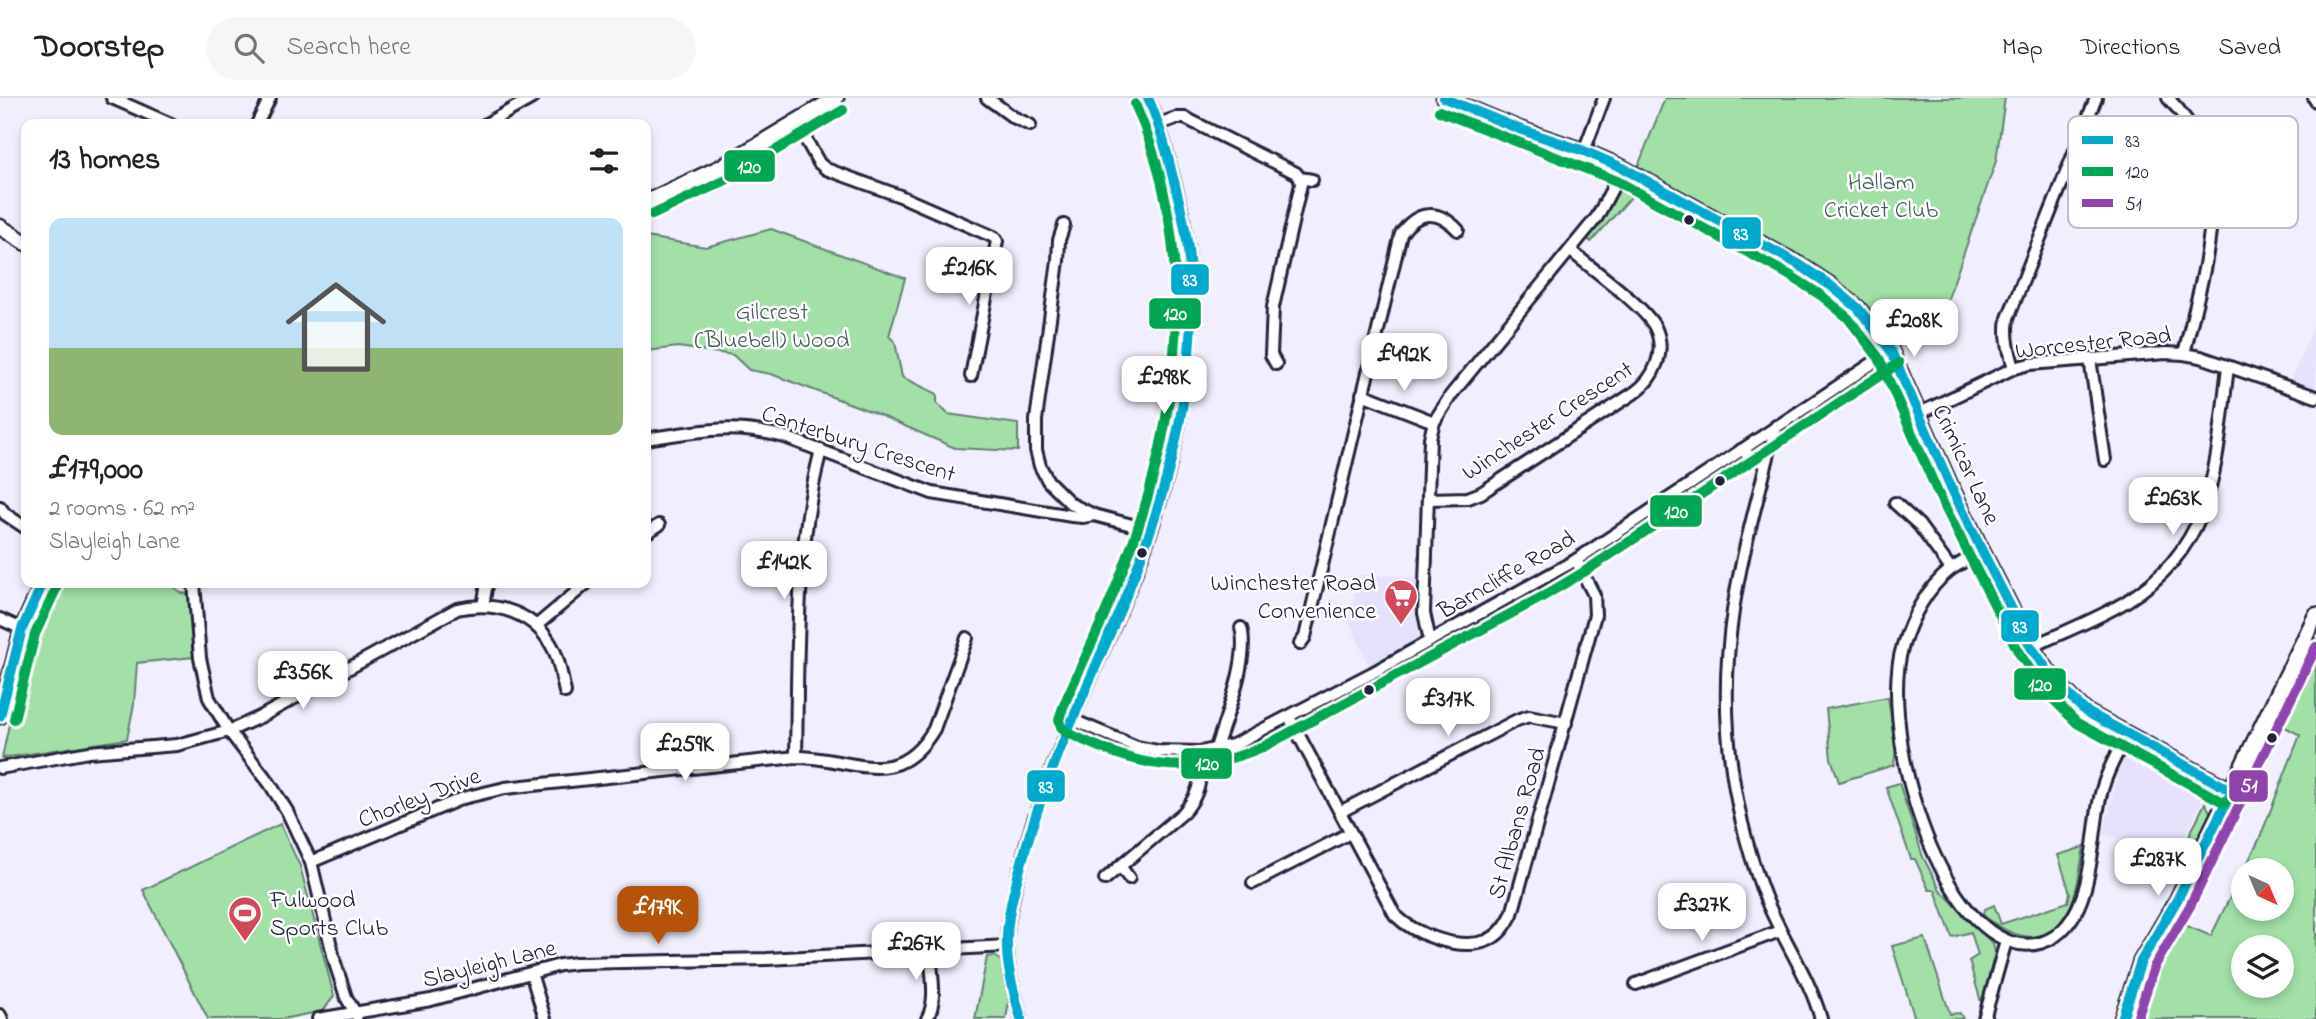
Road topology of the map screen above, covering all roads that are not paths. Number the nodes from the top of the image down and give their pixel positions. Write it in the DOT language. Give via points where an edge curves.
graph roads {
  1 [pos="112,98"];
  2 [pos="270,98"];
  3 [pos="532,98"];
  4 [pos="836,98"];
  5 [pos="987,98"];
  6 [pos="1148,98"];
  7 [pos="1444,98"];
  8 [pos="1604,98"];
  9 [pos="2096,98"];
  10 [pos="2168,98"];
  11 [pos="2089,116"];
  12 [pos="2184,116"];
  13 [pos="159,119"];
  14 [pos="260,119"];
  15 [pos="495,119"];
  16 [pos="796,122"];
  17 [pos="1159,124"];
  18 [pos="1030,125"];
  19 [pos="1584,151"];
  20 [pos="1623,168"];
  21 [pos="2068,168"];
  22 [pos="1300,178"];
  23 [pos="1312,180"];
  24 [pos="651,200"];
  25 [pos="1064,225"];
  26 [pos="0,227"];
  27 [pos="2210,228"];
  28 [pos="1458,230"];
  29 [pos="21,240"];
  30 [pos="1571,251"];
  31 [pos="1891,351"];
  32 [pos="2185,354"];
  33 [pos="2090,359"];
  34 [pos="1276,364"];
  35 [pos="2228,367"];
  36 [pos="2014,368"];
  37 [pos="971,376"];
  38 [pos="1362,394"];
  39 [pos="2316,397"];
  40 [pos="1918,414"];
  41 [pos="1434,422"];
  42 [pos="1776,426"];
  43 [pos="651,438"];
  44 [pos="821,450"];
  45 [pos="1741,450"];
  46 [pos="2105,460"];
  47 [pos="1766,465"];
  48 [pos="1428,499"];
  49 [pos="1895,503"];
  50 [pos="1071,504"];
  51 [pos="0,507"];
  52 [pos="1059,514"];
  53 [pos="1094,515"];
  54 [pos="21,525"];
  55 [pos="659,525"];
  56 [pos="651,530"];
  57 [pos="1151,530"];
  58 [pos="1982,551"];
  59 [pos="1576,561"];
  60 [pos="1951,569"];
  61 [pos="41,588"];
  62 [pos="194,588"];
  63 [pos="486,588"];
  64 [pos="581,588"];
  65 [pos="484,606"];
  66 [pos="2316,615"];
  67 [pos="0,619"];
  68 [pos="536,626"];
  69 [pos="1241,628"];
  70 [pos="22,629"];
  71 [pos="967,638"];
  72 [pos="1430,641"];
  73 [pos="1300,645"];
  74 [pos="2031,647"];
  75 [pos="565,692"];
  76 [pos="0,716"];
  77 [pos="1289,717"];
  78 [pos="1073,720"];
  79 [pos="1566,723"];
  80 [pos="229,731"];
  81 [pos="2127,734"];
  82 [pos="1215,751"];
  83 [pos="1201,752"];
  84 [pos="796,757"];
  85 [pos="0,768"];
  86 [pos="2232,791"];
  87 [pos="1340,812"];
  88 [pos="1350,833"];
  89 [pos="311,862"];
  90 [pos="1120,866"];
  91 [pos="1105,878"];
  92 [pos="1129,878"];
  93 [pos="1253,883"];
  94 [pos="1780,930"];
  95 [pos="2006,941"];
  96 [pos="1007,946"];
  97 [pos="930,951"];
  98 [pos="531,973"];
  99 [pos="1636,984"];
  100 [pos="357,1016"];
  101 [pos="318,1019"];
  102 [pos="545,1019"];
  103 [pos="926,1019"];
  104 [pos="1021,1019"];
  105 [pos="1821,1019"];
  106 [pos="1984,1019"];
  107 [pos="2122,1019"];
  1 -- 13 [label="street"];
  2 -- 14 [label="street"];
  3 -- 15 [label="street"];
  4 -- 16 [label="street"];
  5 -- 18 [label="street"];
  6 -- 17 [label="street"];
  7 -- 19 [label="street, Crimicar Lane"];
  8 -- 19 [label="street"];
  9 -- 11 [label="street"];
  10 -- 12 [label="street"];
  16 -- 24 [label="street" via="721,167"];
  16 -- 37 [label="street" via="826,169 900,196 997,241"];
  17 -- 22 [label="street" via="1185,118"];
  17 -- 57 [label="street" via="1183,216 1191,319 1179,422"];
  19 -- 20 [label="street, Crimicar Lane"];
  20 -- 30 [label="street" via="1597,217"];
  20 -- 31 [label="street, Crimicar Lane" via="1830,285 1858,309"];
  21 -- 36 [label="street" via="2008,318 2007,344"];
  22 -- 23 [label="street"];
  22 -- 34 [label="street" via="1273,307 1270,355"];
  25 -- 50 [label="street" via="1036,450 1048,481"];
  26 -- 29 [label="street"];
  27 -- 32 [label="street"];
  28 -- 38 [label="street" via="1434,215 1414,219 1401,234"];
  30 -- 41 [label="street" via="1451,395"];
  30 -- 48 [label="street, Winchester Crescent" via="1656,328 1659,349 1650,379 1481,493 1468,498"];
  31 -- 40 [label="street, Crimicar Lane"];
  31 -- 42 [label="street, Barncliffe Road"];
  32 -- 33 [label="street, Worcester Road"];
  32 -- 35 [label="street, Worcester Road"];
  33 -- 36 [label="street, Worcester Road"];
  33 -- 46 [label="street"];
  35 -- 39 [label="street, Worcester Road"];
  35 -- 74 [label="street" via="2212,481 2188,544 2158,578 2126,602"];
  36 -- 40 [label="street, Worcester Road"];
  38 -- 41 [label="street"];
  38 -- 73 [label="street" via="1320,580"];
  40 -- 58 [label="street, Crimicar Lane"];
  41 -- 48 [label="street"];
  42 -- 45 [label="street, Barncliffe Road"];
  42 -- 47 [label="street"];
  43 -- 44 [label="street, Canterbury Crescent" via="733,428 760,430"];
  44 -- 52 [label="street, Canterbury Crescent" via="932,494"];
  44 -- 84 [label="street" via="802,551"];
  45 -- 47 [label="street"];
  45 -- 59 [label="street, Barncliffe Road"];
  47 -- 94 [label="street" via="1733,608 1726,705 1740,817 1762,891"];
  48 -- 72 [label="street" via="1424,613"];
  49 -- 60 [label="street" via="1920,525"];
  50 -- 52 [label="street"];
  50 -- 53 [label="street"];
  51 -- 54 [label="street"];
  52 -- 53 [label="street, Canterbury Crescent"];
  53 -- 57 [label="street"];
  55 -- 56 [label="street"];
  57 -- 78 [label="street"];
  58 -- 60 [label="street"];
  58 -- 74 [label="street, Crimicar Lane"];
  59 -- 72 [label="street, Barncliffe Road"];
  59 -- 79 [label="street, St Albans Road" via="1596,604"];
  60 -- 95 [label="street" via="1927,595 1902,646 1898,724 1917,808 1947,883 1982,923"];
  61 -- 70 [label="street"];
  62 -- 80 [label="street" via="204,682"];
  63 -- 65 [label="street"];
  64 -- 68 [label="street"];
  65 -- 68 [label="street" via="514,612"];
  65 -- 80 [label="street" via="457,609"];
  66 -- 86 [label="street"];
  67 -- 70 [label="street"];
  68 -- 75 [label="street" via="554,650"];
  69 -- 82 [label="street" via="1234,692"];
  70 -- 76 [label="street"];
  71 -- 84 [label="street, Chorley Drive" via="934,729 909,758 889,768 877,768"];
  72 -- 77 [label="street, Barncliffe Road"];
  74 -- 81 [label="street, Crimicar Lane" via="2068,696"];
  77 -- 82 [label="street, Barncliffe Road"];
  77 -- 87 [label="street, St Albans Road"];
  78 -- 83 [label="street, Barncliffe Road" via="1137,747"];
  78 -- 96 [label="street" via="1026,843"];
  79 -- 87 [label="street" via="1529,716 1517,720"];
  79 -- 88 [label="street, St Albans Road" via="1512,914 1488,940 1460,943 1402,922"];
  80 -- 85 [label="street" via="177,745 89,752"];
  80 -- 89 [label="street" via="287,811"];
  81 -- 86 [label="street, Crimicar Lane"];
  81 -- 95 [label="street" via="2103,786 2076,912 2052,939 2030,945"];
  82 -- 83 [label="street, Barncliffe Road"];
  83 -- 90 [label="street" via="1200,782 1193,802"];
  84 -- 89 [label="street, Chorley Drive" via="485,792"];
  86 -- 107 [label="street" via="2141,961"];
  87 -- 88 [label="street, St Albans Road"];
  88 -- 93 [label="street"];
  89 -- 100 [label="street" via="335,963"];
  90 -- 91 [label="street"];
  90 -- 92 [label="street"];
  94 -- 99 [label="street"];
  94 -- 105 [label="street" via="1803,970"];
  95 -- 106 [label="street"];
  96 -- 97 [label="street, Slayleigh Lane"];
  96 -- 104 [label="street"];
  97 -- 98 [label="street, Slayleigh Lane" via="577,963"];
  97 -- 103 [label="street" via="933,1002"];
  98 -- 100 [label="street, Slayleigh Lane"];
  98 -- 102 [label="street"];
  100 -- 101 [label="street, Slayleigh Lane"];
}
